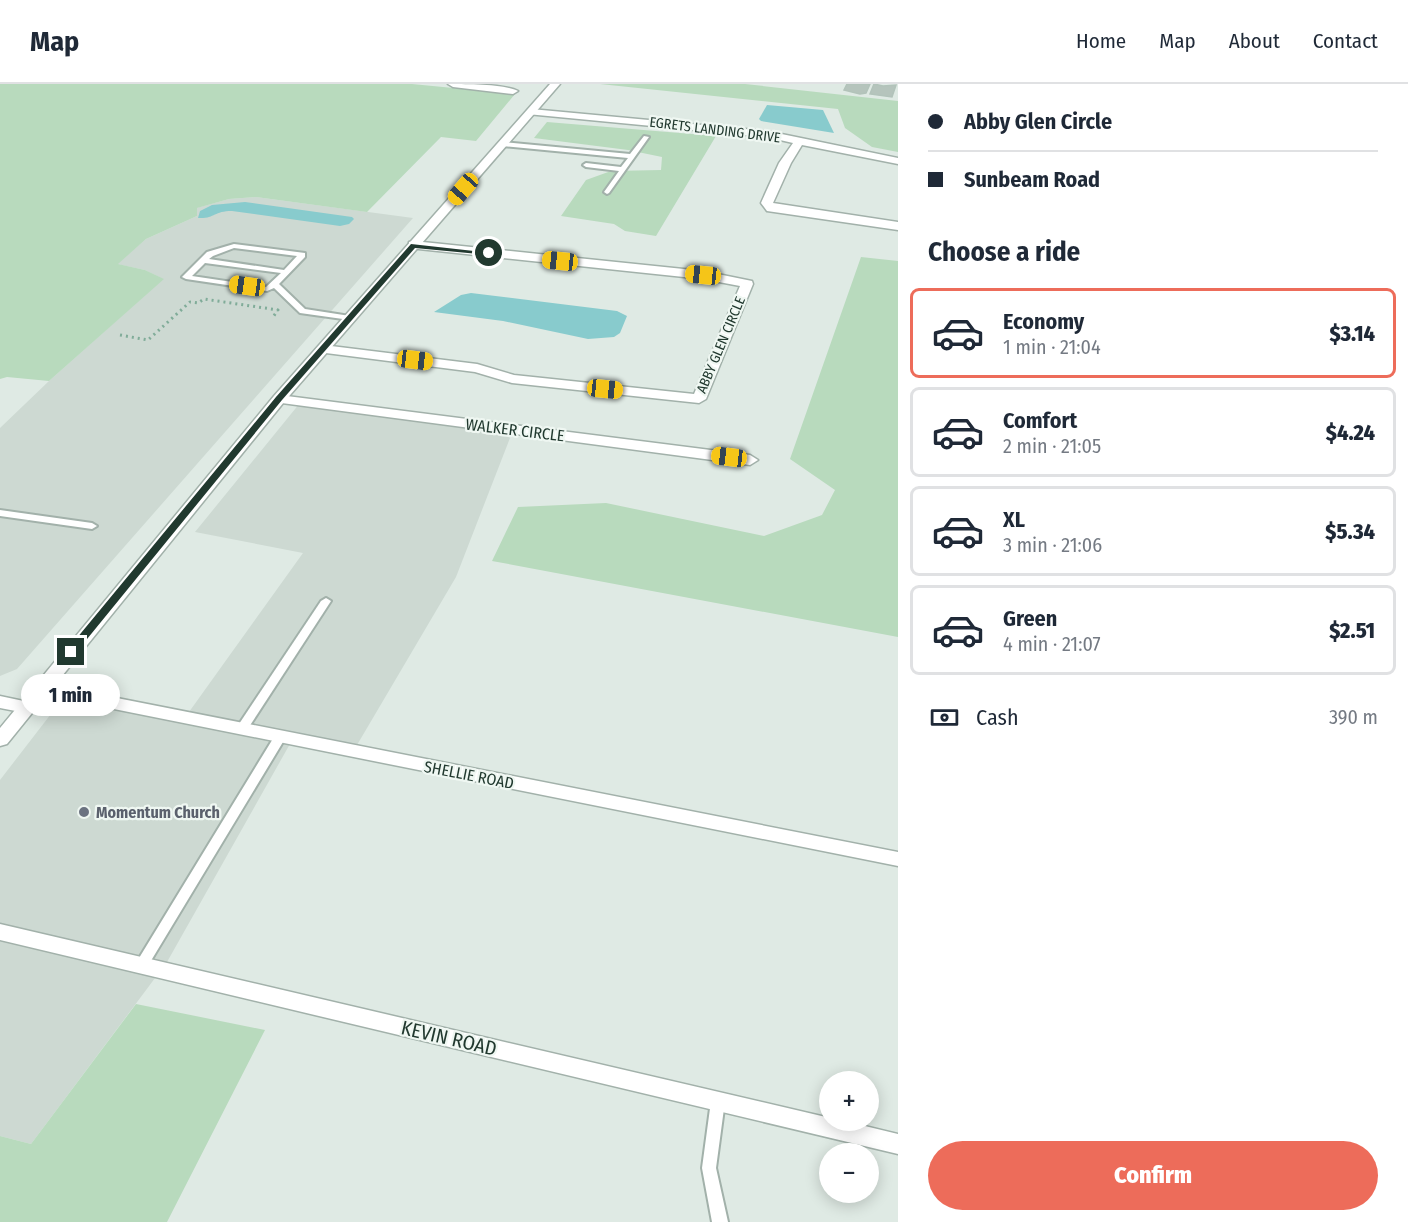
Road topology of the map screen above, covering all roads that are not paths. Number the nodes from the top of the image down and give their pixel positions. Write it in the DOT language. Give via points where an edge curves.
graph roads {
  1 [pos="453,84"];
  2 [pos="555,84"];
  3 [pos="513,91"];
  4 [pos="531,112"];
  5 [pos="646,137"];
  6 [pos="799,141"];
  7 [pos="502,144"];
  8 [pos="632,156"];
  9 [pos="898,161"];
  10 [pos="586,165"];
  11 [pos="622,169"];
  12 [pos="607,192"];
  13 [pos="898,226"];
  14 [pos="413,245"];
  15 [pos="204,260"];
  16 [pos="286,272"];
  17 [pos="275,284"];
  18 [pos="350,318"];
  19 [pos="323,349"];
  20 [pos="279,399"];
  21 [pos="750,460"];
  22 [pos="0,513"];
  23 [pos="92,526"];
  24 [pos="326,601"];
  25 [pos="41,689"];
  26 [pos="0,702"];
  27 [pos="26,707"];
  28 [pos="241,730"];
  29 [pos="280,737"];
  30 [pos="0,740"];
  31 [pos="898,859"];
  32 [pos="0,932"];
  33 [pos="141,966"];
  34 [pos="718,1101"];
  35 [pos="898,1144"];
  36 [pos="720,1222"];
  1 -- 3 [label="street"];
  2 -- 4 [label="street"];
  4 -- 6 [label="street, EGRETS LANDING DRIVE" via="724,129"];
  4 -- 7 [label="street"];
  5 -- 8 [label="lane"];
  6 -- 9 [label="street, EGRETS LANDING DRIVE"];
  6 -- 13 [label="street" via="767,203 771,208"];
  7 -- 8 [label="lane"];
  7 -- 14 [label="street"];
  8 -- 11 [label="lane"];
  10 -- 11 [label="lane"];
  11 -- 12 [label="lane"];
  14 -- 18 [label="street"];
  14 -- 19 [label="street, ABBY GLEN CIRCLE" via="703,275 747,284 699,399 512,379 477,368"];
  15 -- 16 [label="lane"];
  15 -- 16 [label="lane" via="234,246 302,255"];
  15 -- 17 [label="lane" via="186,277 267,289"];
  16 -- 17 [label="lane"];
  17 -- 18 [label="lane" via="303,311"];
  18 -- 19 [label="street"];
  19 -- 20 [label="street"];
  20 -- 21 [label="street, WALKER CIRCLE"];
  20 -- 25 [label="street"];
  22 -- 23 [label="lane"];
  24 -- 28 [label="lane"];
  25 -- 27 [label="street"];
  25 -- 28 [label="street, SHELLIE ROAD"];
  26 -- 27 [label="street"];
  27 -- 30 [label="street"];
  28 -- 29 [label="street, SHELLIE ROAD"];
  29 -- 31 [label="street, SHELLIE ROAD"];
  29 -- 33 [label="lane"];
  32 -- 33 [label="street, KEVIN ROAD"];
  33 -- 34 [label="street, KEVIN ROAD"];
  34 -- 35 [label="street, KEVIN ROAD"];
  34 -- 36 [label="lane" via="709,1168"];
}
